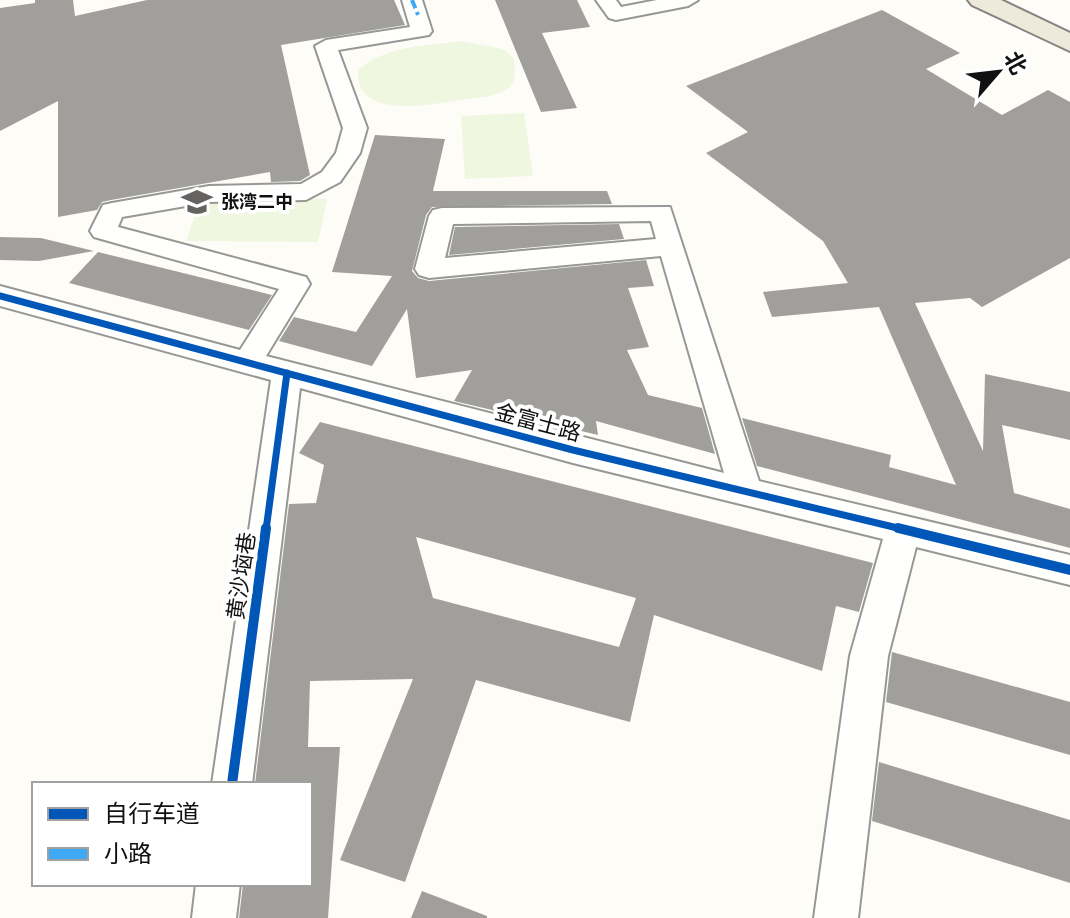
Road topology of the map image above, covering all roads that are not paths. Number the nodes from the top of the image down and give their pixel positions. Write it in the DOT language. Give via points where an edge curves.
graph roads {
  1 [pos="606,0"];
  2 [pos="981,0"];
  3 [pos="1011,0"];
  4 [pos="674,1"];
  5 [pos="415,8"];
  6 [pos="1070,27"];
  7 [pos="1070,43"];
  8 [pos="671,246"];
  9 [pos="0,296"];
  10 [pos="247,363"];
  11 [pos="287,373"];
  12 [pos="746,492"];
  13 [pos="903,530"];
  14 [pos="1070,570"];
  15 [pos="232,782"];
  16 [pos="218,886"];
  17 [pos="214,918"];
  18 [pos="836,918"];
  1 -- 4 [label="street" via="616,14"];
  2 -- 7 [label="main road"];
  3 -- 6 [label="main road"];
  5 -- 10 [label="street" via="422,31 326,46 355,128 348,153 331,177 306,192 209,194 112,211 103,231 296,284"];
  8 -- 8 [label="street" via="661,213 442,216 429,269"];
  8 -- 12 [label="street"];
  9 -- 10 [label="street, 金富士路"];
  10 -- 11 [label="street, 金富士路"];
  11 -- 12 [label="street, 金富士路"];
  11 -- 15 [label="street, 黄沙垴巷"];
  12 -- 13 [label="street, 金富士路"];
  13 -- 14 [label="street, 金富士路"];
  13 -- 18 [label="street" via="869,656"];
  16 -- 17 [label="street"];
}
